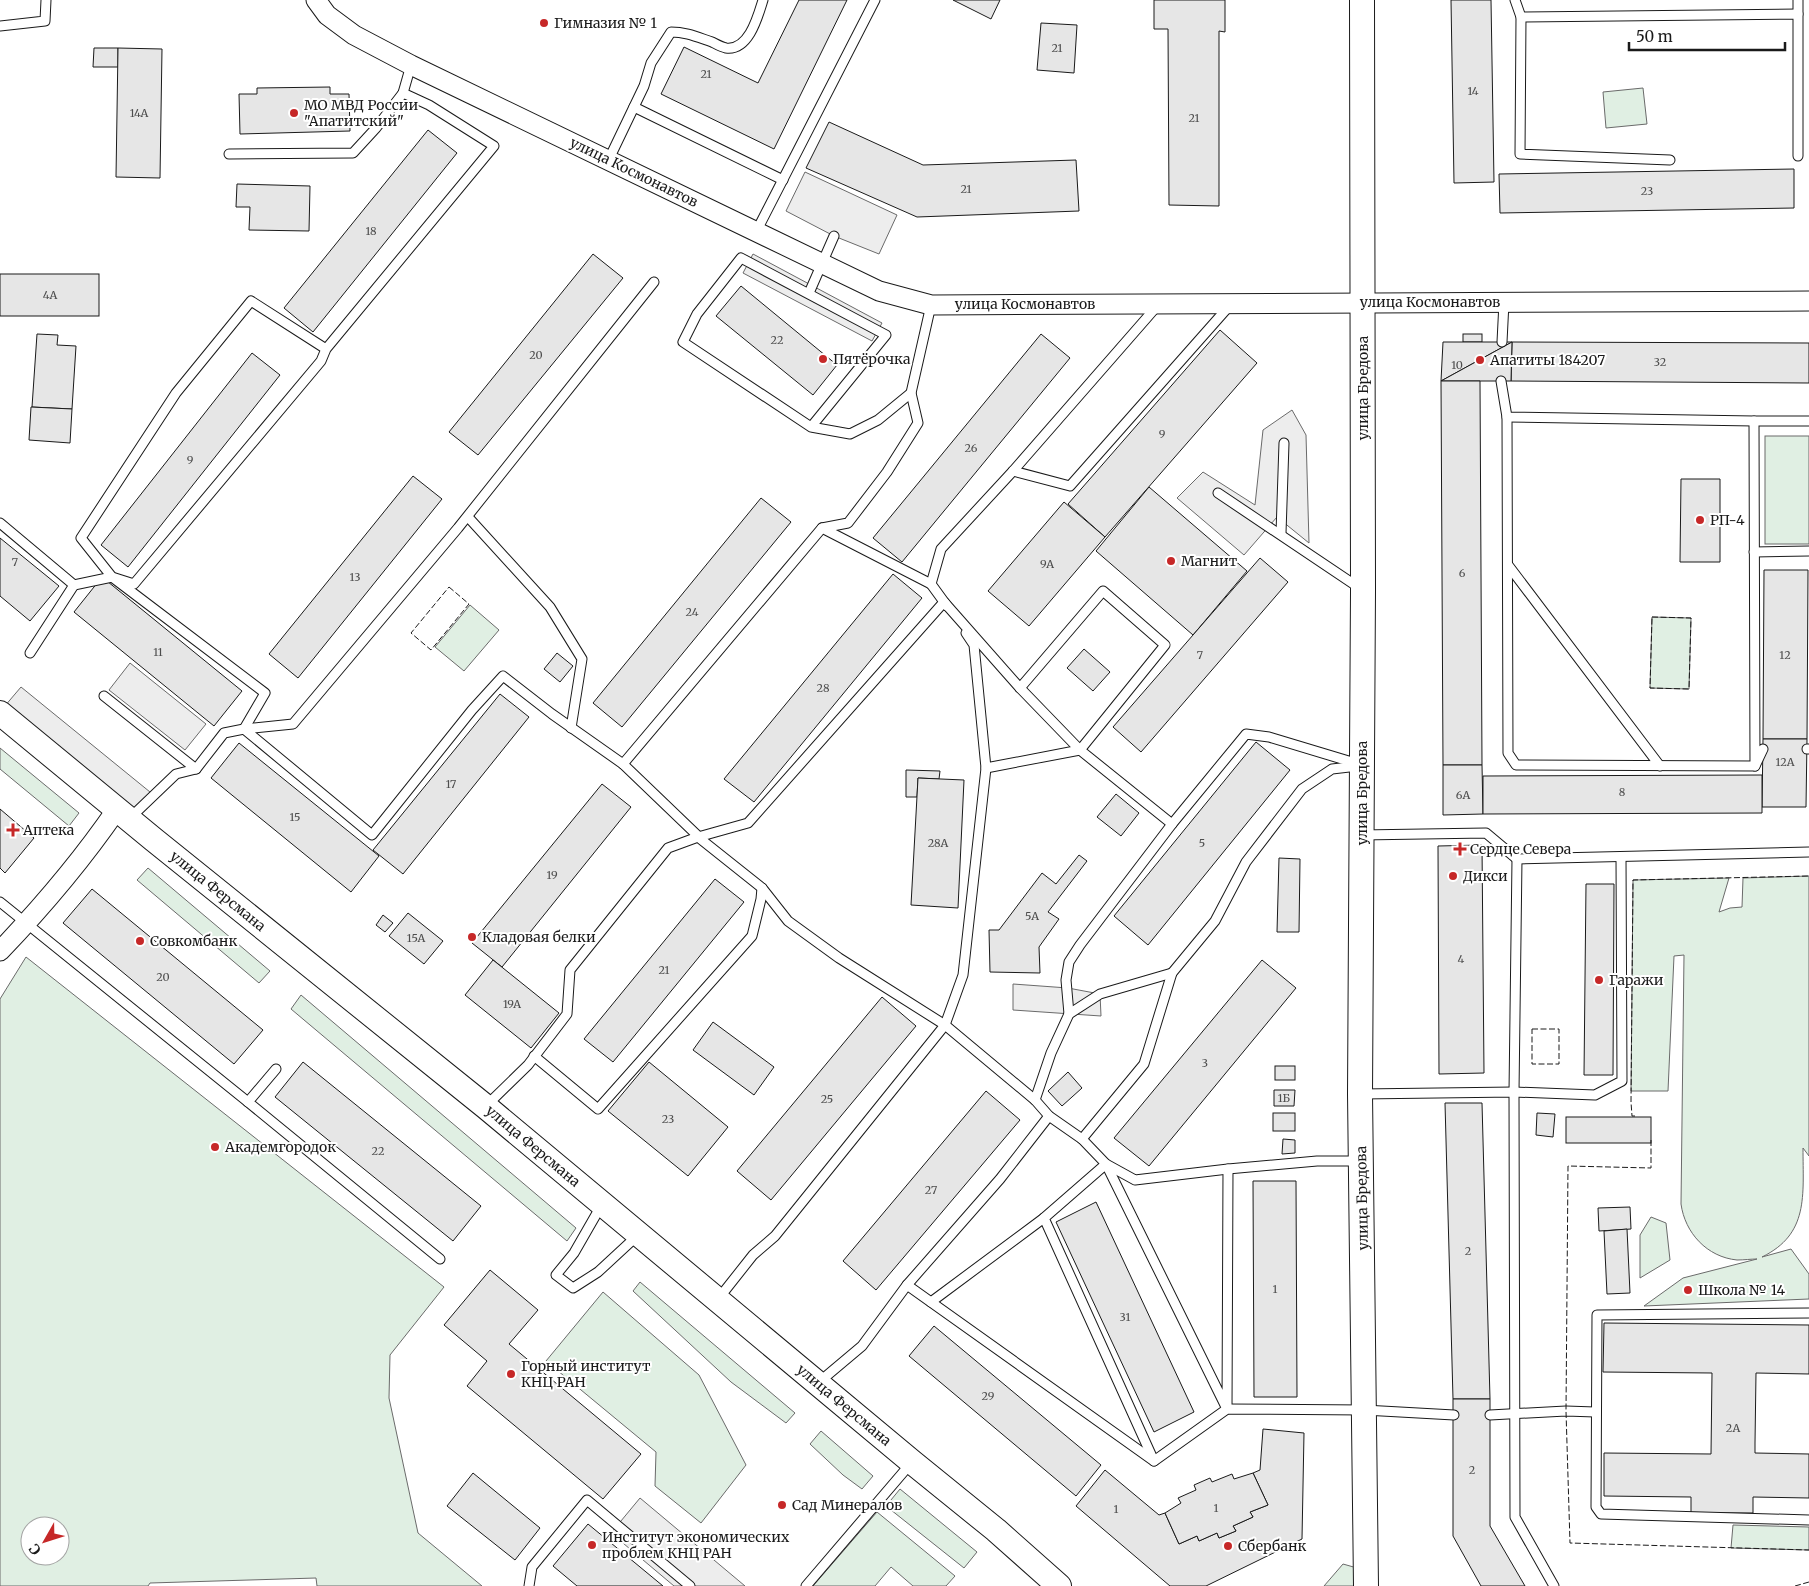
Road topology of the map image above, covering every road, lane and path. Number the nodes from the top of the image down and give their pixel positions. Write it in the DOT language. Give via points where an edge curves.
graph roads {
  1 [pos="46,0"];
  2 [pos="316,0"];
  3 [pos="764,0"];
  4 [pos="875,0"];
  5 [pos="1362,0"];
  6 [pos="1515,0"];
  7 [pos="1798,0"];
  8 [pos="1798,14"];
  9 [pos="1521,17"];
  10 [pos="0,26"];
  11 [pos="411,65"];
  12 [pos="403,93"];
  13 [pos="634,107"];
  14 [pos="229,154"];
  15 [pos="1798,156"];
  16 [pos="609,159"];
  17 [pos="1670,160"];
  18 [pos="783,180"];
  19 [pos="756,232"];
  20 [pos="834,236"];
  21 [pos="822,264"];
  22 [pos="654,282"];
  23 [pos="809,293"];
  24 [pos="1809,301"];
  25 [pos="1232,302"];
  26 [pos="1363,302"];
  27 [pos="1504,302"];
  28 [pos="1160,303"];
  29 [pos="930,305"];
  30 [pos="1502,342"];
  31 [pos="326,349"];
  32 [pos="1501,381"];
  33 [pos="911,393"];
  34 [pos="1508,417"];
  35 [pos="1754,421"];
  36 [pos="1809,421"];
  37 [pos="811,427"];
  38 [pos="1284,443"];
  39 [pos="1013,470"];
  40 [pos="1218,493"];
  41 [pos="468,517"];
  42 [pos="0,523"];
  43 [pos="822,528"];
  44 [pos="1281,534"];
  45 [pos="1809,551"];
  46 [pos="1754,552"];
  47 [pos="1508,565"];
  48 [pos="112,577"];
  49 [pos="931,584"];
  50 [pos="74,585"];
  51 [pos="1363,591"];
  52 [pos="944,602"];
  53 [pos="30,653"];
  54 [pos="1020,688"];
  55 [pos="104,696"];
  56 [pos="0,713"];
  57 [pos="571,728"];
  58 [pos="244,729"];
  59 [pos="1763,749"];
  60 [pos="1080,750"];
  61 [pos="623,764"];
  62 [pos="1362,766"];
  63 [pos="1660,766"];
  64 [pos="1755,766"];
  65 [pos="986,768"];
  66 [pos="196,769"];
  67 [pos="123,814"];
  68 [pos="1172,824"];
  69 [pos="1362,835"];
  70 [pos="698,836"];
  71 [pos="1809,852"];
  72 [pos="1621,856"];
  73 [pos="1518,859"];
  74 [pos="762,888"];
  75 [pos="0,902"];
  76 [pos="26,924"];
  77 [pos="0,951"];
  78 [pos="1172,973"];
  79 [pos="1069,1014"];
  80 [pos="945,1025"];
  81 [pos="534,1056"];
  82 [pos="276,1069"];
  83 [pos="1514,1092"];
  84 [pos="1360,1094"];
  85 [pos="1035,1100"];
  86 [pos="248,1102"];
  87 [pos="486,1107"];
  88 [pos="1049,1116"];
  89 [pos="1082,1138"];
  90 [pos="1361,1161"];
  91 [pos="1106,1164"];
  92 [pos="1228,1169"];
  93 [pos="603,1204"];
  94 [pos="1044,1218"];
  95 [pos="639,1234"];
  96 [pos="440,1259"];
  97 [pos="907,1286"];
  98 [pos="717,1300"];
  99 [pos="931,1302"];
  100 [pos="1809,1313"];
  101 [pos="818,1383"];
  102 [pos="1227,1409"];
  103 [pos="1364,1410"];
  104 [pos="1595,1412"];
  105 [pos="1514,1413"];
  106 [pos="1454,1415"];
  107 [pos="1490,1415"];
  108 [pos="1154,1461"];
  109 [pos="912,1462"];
  110 [pos="1809,1520"];
  111 [pos="529,1586"];
  112 [pos="690,1586"];
  113 [pos="806,1586"];
  114 [pos="1059,1586"];
  115 [pos="1366,1586"];
  116 [pos="1554,1586"];
  1 -- 10 [label="lane" via="45,22"];
  2 -- 11 [label="street, улица Космонавтов" via="327,15 354,35"];
  3 -- 13 [label="lane" via="748,37 738,46 727,48 685,32 671,32 651,63"];
  4 -- 18 [label="lane"];
  5 -- 26 [label="street, улица Бредова"];
  6 -- 9 [label="lane"];
  7 -- 8 [label="lane"];
  8 -- 9 [label="lane"];
  8 -- 15 [label="lane"];
  9 -- 17 [label="lane" via="1520,154"];
  11 -- 12 [label="lane"];
  11 -- 16 [label="street, улица Космонавтов"];
  12 -- 14 [label="lane" via="353,153"];
  12 -- 31 [label="lane" via="429,105 494,146"];
  13 -- 16 [label="lane"];
  13 -- 18 [label="lane"];
  16 -- 19 [label="street, улица Космонавтов"];
  18 -- 19 [label="lane"];
  19 -- 21 [label="street, улица Космонавтов"];
  20 -- 21 [label="lane"];
  21 -- 23 [label="lane"];
  21 -- 29 [label="street, улица Космонавтов" via="879,290"];
  22 -- 41 [label="lane"];
  23 -- 37 [label="lane" via="886,335"];
  23 -- 37 [label="lane" via="741,258 697,314 683,342"];
  24 -- 27 [label="street, улица Космонавтов"];
  25 -- 26 [label="street, улица Космонавтов"];
  25 -- 28 [label="street, улица Космонавтов"];
  25 -- 39 [label="lane" via="1070,486"];
  26 -- 27 [label="street, улица Космонавтов"];
  26 -- 51 [label="street, улица Бредова"];
  27 -- 30 [label="lane"];
  28 -- 29 [label="street, улица Космонавтов"];
  28 -- 39 [label="lane"];
  29 -- 33 [label="lane"];
  31 -- 48 [label="lane" via="321,361 134,584"];
  31 -- 48 [label="lane" via="251,301 176,393 81,538"];
  32 -- 34 [label="lane"];
  33 -- 37 [label="lane" via="878,420 850,434"];
  33 -- 43 [label="lane" via="918,423 887,472 848,522"];
  34 -- 35 [label="lane"];
  34 -- 47 [label="lane"];
  35 -- 36 [label="lane"];
  35 -- 46 [label="lane"];
  38 -- 44 [label="lane"];
  39 -- 49 [label="lane" via="941,549"];
  40 -- 44 [label="lane"];
  41 -- 57 [label="lane" via="550,607 582,659"];
  41 -- 58 [label="lane" via="293,724"];
  42 -- 50 [label="lane"];
  43 -- 49 [label="lane"];
  43 -- 61 [label="lane"];
  44 -- 51 [label="lane"];
  45 -- 46 [label="lane"];
  46 -- 64 [label="lane"];
  47 -- 63 [label="lane"];
  47 -- 63 [label="lane" via="1508,753 1516,766"];
  48 -- 50 [label="lane"];
  48 -- 58 [label="lane" via="265,693"];
  49 -- 52 [label="lane"];
  50 -- 53 [label="lane"];
  51 -- 62 [label="street, улица Бредова"];
  52 -- 54 [label="lane"];
  52 -- 65 [label="lane" via="974,645"];
  52 -- 70 [label="lane" via="748,823"];
  54 -- 60 [label="lane"];
  54 -- 60 [label="lane" via="1103,591 1165,645"];
  55 -- 66 [label="lane"];
  56 -- 67 [label="street, улица Ферсмана"];
  57 -- 58 [label="lane" via="503,676 372,835"];
  57 -- 61 [label="lane"];
  58 -- 66 [label="lane" via="224,733"];
  59 -- 64 [label="lane"];
  60 -- 65 [label="lane"];
  60 -- 68 [label="lane"];
  61 -- 70 [label="lane"];
  62 -- 68 [label="lane" via="1269,737 1246,734"];
  62 -- 69 [label="street, улица Бредова"];
  62 -- 78 [label="lane" via="1332,769 1302,789 1246,862 1215,921"];
  63 -- 64 [label="lane"];
  65 -- 80 [label="lane" via="964,975"];
  66 -- 67 [label="lane" via="176,774"];
  67 -- 76 [label="street"];
  67 -- 87 [label="street, улица Ферсмана"];
  68 -- 79 [label="lane" via="1069,962 1066,980"];
  69 -- 73 [label="lane" via="1486,833"];
  69 -- 84 [label="street, улица Бредова"];
  70 -- 74 [label="lane"];
  70 -- 81 [label="lane" via="668,848 570,970 567,1014"];
  71 -- 72 [label="lane"];
  72 -- 73 [label="lane"];
  72 -- 83 [label="lane" via="1622,1081 1595,1095"];
  73 -- 83 [label="lane"];
  74 -- 80 [label="lane" via="788,921 839,958"];
  74 -- 81 [label="lane" via="752,936 598,1109"];
  75 -- 76 [label="lane"];
  76 -- 77 [label="street"];
  76 -- 86 [label="lane"];
  78 -- 79 [label="lane" via="1100,994"];
  78 -- 89 [label="lane" via="1144,1064"];
  79 -- 85 [label="lane"];
  80 -- 85 [label="lane"];
  80 -- 98 [label="lane" via="775,1236 754,1255"];
  81 -- 87 [label="lane"];
  82 -- 86 [label="lane"];
  83 -- 84 [label="lane"];
  83 -- 105 [label="lane"];
  84 -- 90 [label="street, улица Бредова"];
  85 -- 88 [label="lane"];
  86 -- 96 [label="lane"];
  87 -- 93 [label="street, улица Ферсмана"];
  88 -- 89 [label="lane"];
  88 -- 97 [label="lane"];
  89 -- 91 [label="lane"];
  90 -- 92 [label="lane" via="1317,1161"];
  90 -- 103 [label="street, улица Бредова"];
  91 -- 92 [label="lane" via="1135,1180"];
  91 -- 94 [label="lane"];
  91 -- 102 [label="lane"];
  92 -- 102 [label="lane"];
  93 -- 95 [label="street, улица Ферсмана"];
  93 -- 95 [label="lane" via="574,1253 556,1275 573,1288 598,1272"];
  94 -- 99 [label="lane"];
  94 -- 108 [label="lane"];
  95 -- 98 [label="street, улица Ферсмана"];
  97 -- 99 [label="lane"];
  97 -- 101 [label="lane" via="862,1346"];
  98 -- 101 [label="street, улица Ферсмана"];
  99 -- 108 [label="lane"];
  100 -- 104 [label="lane" via="1597,1315"];
  101 -- 109 [label="street, улица Ферсмана"];
  102 -- 103 [label="lane"];
  102 -- 108 [label="lane"];
  103 -- 106 [label="lane"];
  103 -- 115 [label="street, улица Бредова"];
  104 -- 105 [label="lane"];
  104 -- 110 [label="lane" via="1596,1507 1602,1514"];
  105 -- 107 [label="lane"];
  105 -- 116 [label="lane" via="1515,1517"];
  109 -- 113 [label="lane"];
  109 -- 114 [label="street, улица Ферсмана"];
  111 -- 112 [label="lane" via="532,1567 587,1500"];
}
